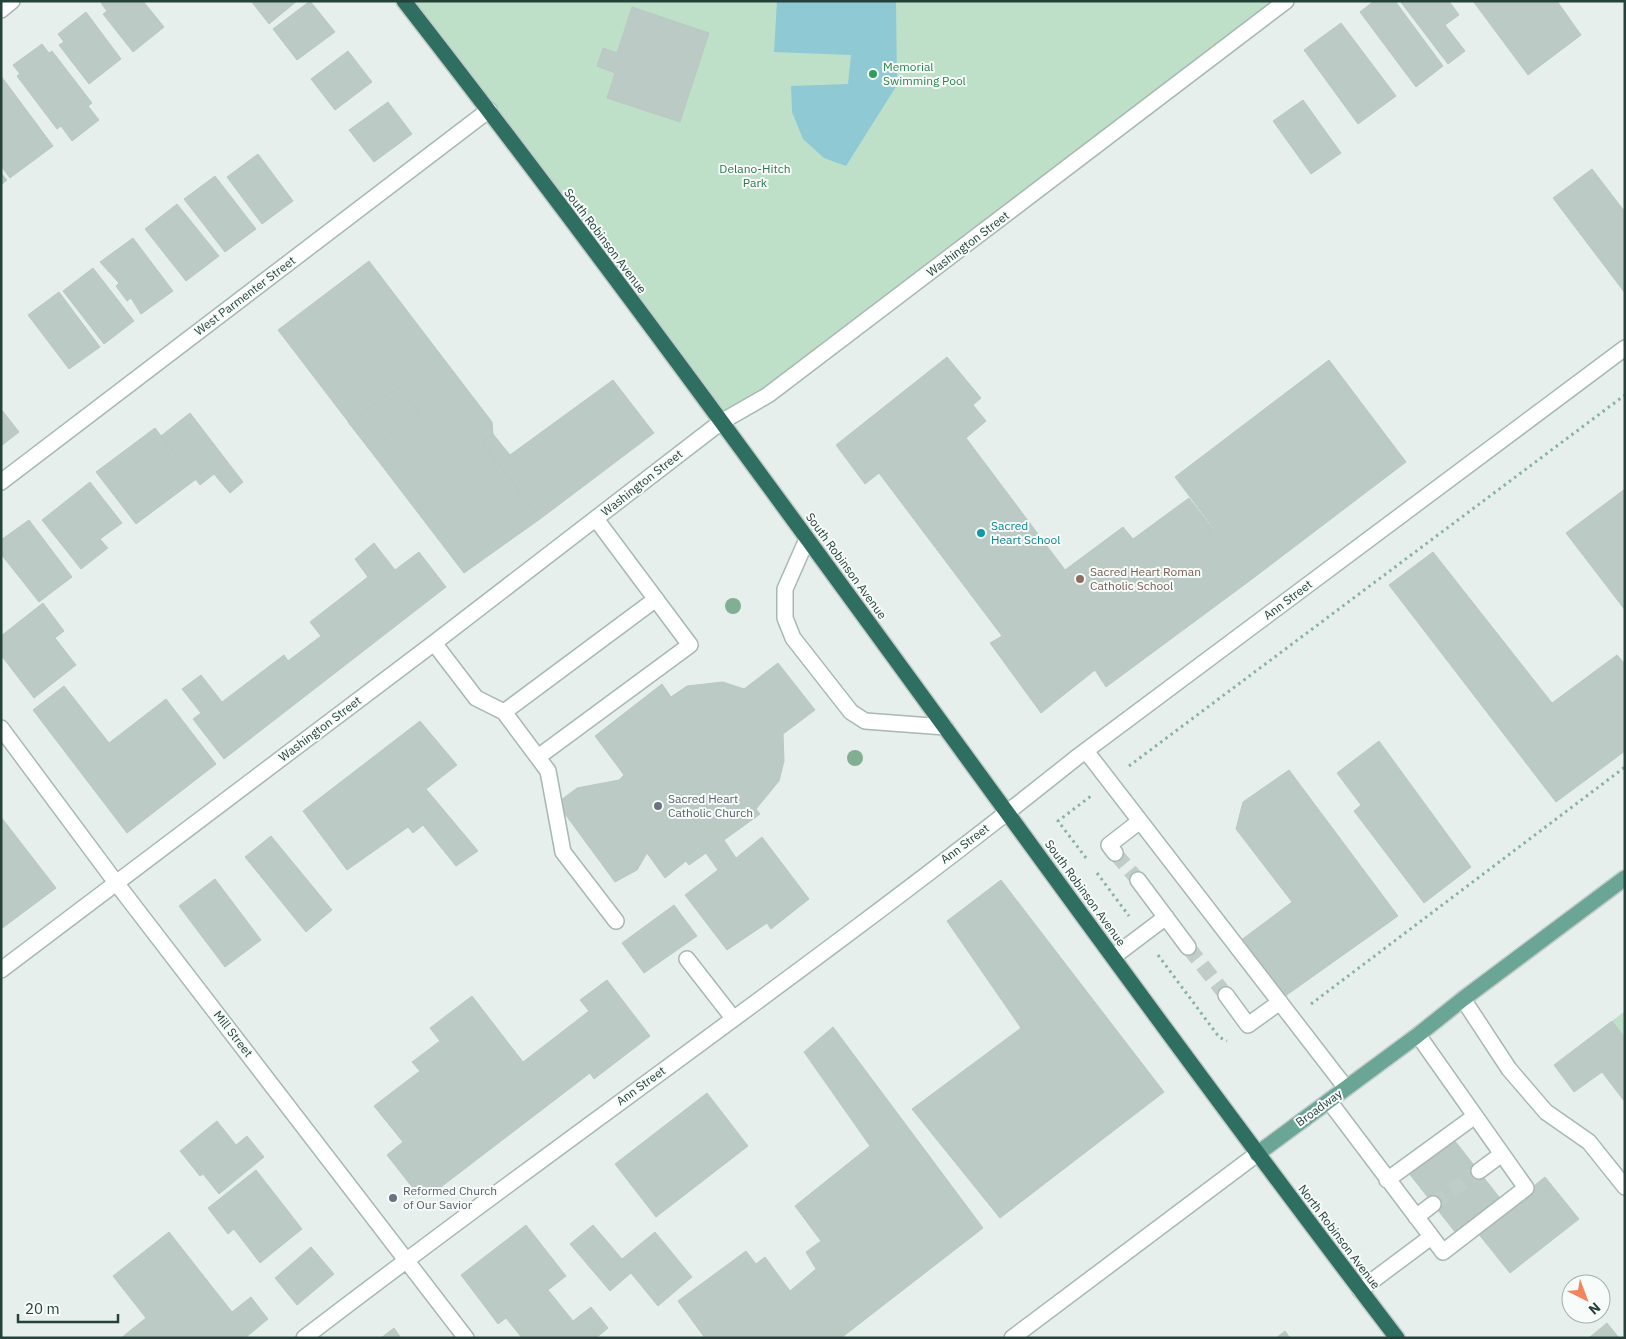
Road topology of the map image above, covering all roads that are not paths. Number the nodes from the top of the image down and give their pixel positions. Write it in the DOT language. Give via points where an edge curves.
graph roads {
  1 [pos="12,1"];
  2 [pos="404,1"];
  3 [pos="1286,1"];
  4 [pos="1,10"];
  5 [pos="489,110"];
  6 [pos="1625,348"];
  7 [pos="721,422"];
  8 [pos="1,482"];
  9 [pos="596,518"];
  10 [pos="807,539"];
  11 [pos="656,599"];
  12 [pos="434,643"];
  13 [pos="504,712"];
  14 [pos="945,727"];
  15 [pos="1,728"];
  16 [pos="1086,751"];
  17 [pos="538,757"];
  18 [pos="1008,812"];
  19 [pos="1140,820"];
  20 [pos="1115,853"];
  21 [pos="1625,878"];
  22 [pos="1138,880"];
  23 [pos="117,884"];
  24 [pos="1166,918"];
  25 [pos="616,921"];
  26 [pos="1188,947"];
  27 [pos="1113,957"];
  28 [pos="687,959"];
  29 [pos="1,970"];
  30 [pos="1226,995"];
  31 [pos="1463,999"];
  32 [pos="1280,1002"];
  33 [pos="733,1018"];
  34 [pos="1418,1035"];
  35 [pos="1346,1088"];
  36 [pos="1328,1101"];
  37 [pos="1475,1116"];
  38 [pos="1257,1154"];
  39 [pos="1502,1154"];
  40 [pos="1479,1171"];
  41 [pos="1387,1180"];
  42 [pos="1625,1188"];
  43 [pos="1434,1204"];
  44 [pos="1416,1217"];
  45 [pos="1431,1237"];
  46 [pos="406,1259"];
  47 [pos="1360,1290"];
  48 [pos="304,1338"];
  49 [pos="466,1338"];
  50 [pos="1012,1338"];
  51 [pos="1397,1338"];
  1 -- 4 [label="street"];
  2 -- 5 [label="highway, South Robinson Avenue"];
  3 -- 7 [label="street, Washington Street" via="768,396"];
  5 -- 7 [label="highway, South Robinson Avenue"];
  5 -- 8 [label="street, West Parmenter Street"];
  6 -- 16 [label="street, Ann Street"];
  7 -- 9 [label="street, Washington Street"];
  7 -- 10 [label="highway, South Robinson Avenue"];
  9 -- 11 [label="street"];
  9 -- 12 [label="street, Washington Street"];
  10 -- 14 [label="highway, South Robinson Avenue"];
  10 -- 14 [label="street" via="785,589 785,618 793,638 851,712 865,720"];
  11 -- 13 [label="street"];
  11 -- 17 [label="street" via="690,645"];
  12 -- 13 [label="street" via="476,698"];
  12 -- 23 [label="street, Washington Street"];
  13 -- 17 [label="street"];
  14 -- 18 [label="highway, South Robinson Avenue"];
  15 -- 23 [label="street, Mill Street"];
  16 -- 18 [label="street, Ann Street"];
  16 -- 19 [label="street"];
  17 -- 25 [label="street" via="548,770 563,852"];
  18 -- 27 [label="highway, South Robinson Avenue"];
  18 -- 33 [label="street, Ann Street"];
  19 -- 20 [label="street" via="1109,845"];
  19 -- 32 [label="street"];
  21 -- 31 [label="main road, Broadway"];
  22 -- 24 [label="street"];
  23 -- 29 [label="street, Washington Street"];
  23 -- 46 [label="street, Mill Street"];
  24 -- 26 [label="street"];
  24 -- 27 [label="street"];
  27 -- 38 [label="highway, South Robinson Avenue"];
  28 -- 33 [label="street"];
  30 -- 32 [label="street" via="1248,1025"];
  31 -- 34 [label="main road, Broadway"];
  31 -- 42 [label="street" via="1509,1069 1546,1112 1589,1142"];
  32 -- 35 [label="street"];
  33 -- 46 [label="street, Ann Street"];
  34 -- 35 [label="main road, Broadway"];
  34 -- 37 [label="street"];
  35 -- 36 [label="main road, Broadway"];
  36 -- 38 [label="main road, Broadway"];
  36 -- 41 [label="street"];
  37 -- 39 [label="street"];
  37 -- 41 [label="street"];
  38 -- 47 [label="highway, North Robinson Avenue"];
  38 -- 50 [label="street, Broadway"];
  39 -- 40 [label="street"];
  39 -- 45 [label="street" via="1526,1188 1443,1252"];
  41 -- 44 [label="street"];
  43 -- 44 [label="street"];
  44 -- 45 [label="street"];
  45 -- 47 [label="street"];
  46 -- 48 [label="street, Ann Street"];
  46 -- 49 [label="street, Mill Street"];
  47 -- 51 [label="highway, North Robinson Avenue"];
}
